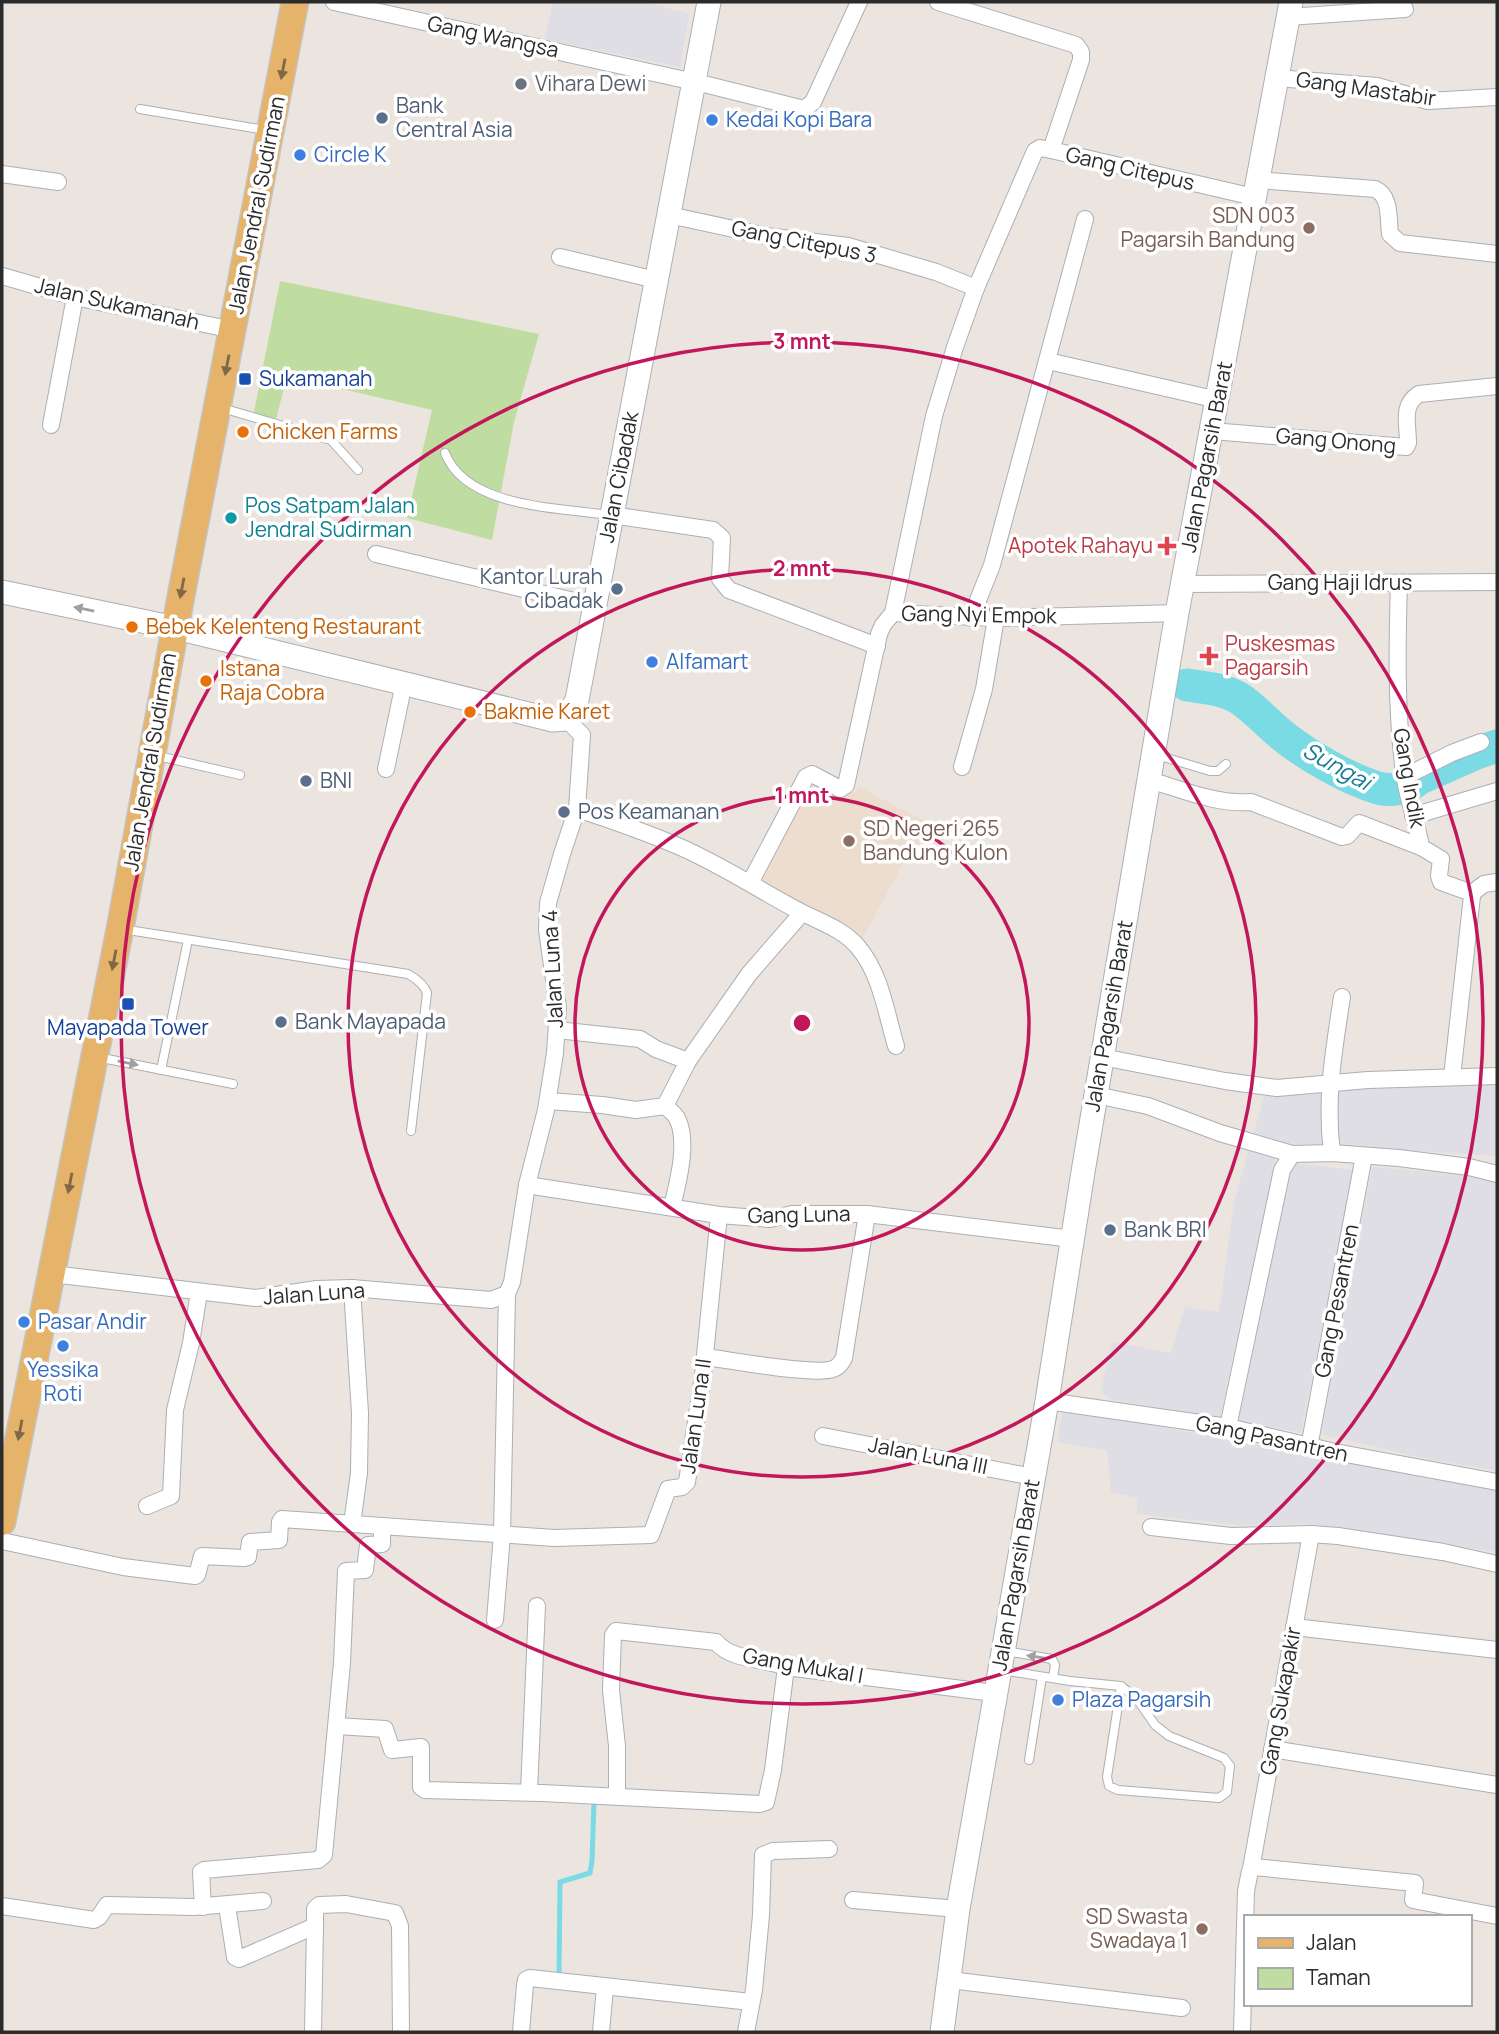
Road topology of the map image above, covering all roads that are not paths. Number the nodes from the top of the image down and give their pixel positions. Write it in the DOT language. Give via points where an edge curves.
graph roads {
  1 [pos="295,2"];
  2 [pos="334,2"];
  3 [pos="709,2"];
  4 [pos="859,2"];
  5 [pos="938,2"];
  6 [pos="1290,9"];
  7 [pos="1405,9"];
  8 [pos="1277,78"];
  9 [pos="694,82"];
  10 [pos="1497,97"];
  11 [pos="140,108"];
  12 [pos="271,131"];
  13 [pos="1051,150"];
  14 [pos="2,174"];
  15 [pos="58,182"];
  16 [pos="1256,189"];
  17 [pos="669,215"];
  18 [pos="1085,219"];
  19 [pos="1497,254"];
  20 [pos="560,257"];
  21 [pos="2,276"];
  22 [pos="656,279"];
  23 [pos="976,288"];
  24 [pos="75,297"];
  25 [pos="233,330"];
  26 [pos="1048,361"];
  27 [pos="1497,386"];
  28 [pos="1218,400"];
  29 [pos="217,407"];
  30 [pos="51,425"];
  31 [pos="1212,431"];
  32 [pos="445,453"];
  33 [pos="358,470"];
  34 [pos="612,515"];
  35 [pos="376,554"];
  36 [pos="1497,582"];
  37 [pos="1399,583"];
  38 [pos="1183,584"];
  39 [pos="2,592"];
  40 [pos="595,606"];
  41 [pos="893,613"];
  42 [pos="1177,614"];
  43 [pos="971,618"];
  44 [pos="996,618"];
  45 [pos="175,628"];
  46 [pos="877,646"];
  47 [pos="404,683"];
  48 [pos="566,719"];
  49 [pos="1481,742"];
  50 [pos="151,754"];
  51 [pos="1153,754"];
  52 [pos="1226,764"];
  53 [pos="961,767"];
  54 [pos="386,769"];
  55 [pos="240,775"];
  56 [pos="1149,780"];
  57 [pos="1406,783"];
  58 [pos="1497,791"];
  59 [pos="577,809"];
  60 [pos="1413,816"];
  61 [pos="1421,847"];
  62 [pos="750,883"];
  63 [pos="1484,886"];
  64 [pos="802,913"];
  65 [pos="120,929"];
  66 [pos="188,940"];
  67 [pos="1342,996"];
  68 [pos="557,1030"];
  69 [pos="896,1046"];
  70 [pos="94,1056"];
  71 [pos="1102,1057"];
  72 [pos="688,1061"];
  73 [pos="161,1070"];
  74 [pos="1497,1076"];
  75 [pos="1452,1077"];
  76 [pos="1329,1082"];
  77 [pos="233,1084"];
  78 [pos="1096,1095"];
  79 [pos="548,1101"];
  80 [pos="665,1106"];
  81 [pos="411,1131"];
  82 [pos="1332,1153"];
  83 [pos="1292,1154"];
  84 [pos="1364,1156"];
  85 [pos="1497,1174"];
  86 [pos="527,1185"];
  87 [pos="672,1207"];
  88 [pos="867,1214"];
  89 [pos="719,1215"];
  90 [pos="1072,1239"];
  91 [pos="52,1274"];
  92 [pos="352,1288"];
  93 [pos="199,1292"];
  94 [pos="507,1294"];
  95 [pos="705,1357"];
  96 [pos="1047,1401"];
  97 [pos="1228,1427"];
  98 [pos="823,1436"];
  99 [pos="1309,1447"];
  100 [pos="1033,1477"];
  101 [pos="1497,1482"];
  102 [pos="4,1496"];
  103 [pos="146,1506"];
  104 [pos="2,1522"];
  105 [pos="352,1524"];
  106 [pos="383,1526"];
  107 [pos="1151,1527"];
  108 [pos="1311,1534"];
  109 [pos="502,1535"];
  110 [pos="2,1541"];
  111 [pos="1497,1564"];
  112 [pos="537,1606"];
  113 [pos="495,1620"];
  114 [pos="1294,1627"];
  115 [pos="1497,1650"];
  116 [pos="1001,1660"];
  117 [pos="786,1667"];
  118 [pos="1042,1677"];
  119 [pos="1053,1678"];
  120 [pos="1121,1686"];
  121 [pos="994,1693"];
  122 [pos="337,1726"];
  123 [pos="1272,1749"];
  124 [pos="1029,1760"];
  125 [pos="1497,1785"];
  126 [pos="529,1792"];
  127 [pos="617,1796"];
  128 [pos="829,1849"];
  129 [pos="1251,1869"];
  130 [pos="853,1900"];
  131 [pos="263,1901"];
  132 [pos="2,1906"];
  133 [pos="227,1906"];
  134 [pos="204,1907"];
  135 [pos="958,1909"];
  136 [pos="1244,1915"];
  137 [pos="1497,1916"];
  138 [pos="1244,1918"];
  139 [pos="314,1926"];
  140 [pos="950,1980"];
  141 [pos="606,1988"];
  142 [pos="751,2002"];
  143 [pos="1182,2008"];
  144 [pos="313,2032"];
  145 [pos="401,2032"];
  146 [pos="521,2032"];
  147 [pos="601,2032"];
  148 [pos="746,2032"];
  149 [pos="942,2032"];
  150 [pos="1242,2032"];
  1 -- 12 [label="main road, Jalan Jendral Sudirman, one-way"];
  2 -- 9 [label="street, Gang Wangsa"];
  3 -- 9 [label="street, Jalan Cibadak"];
  4 -- 9 [label="street" via="807,108"];
  5 -- 13 [label="street, Gang Citepus" via="1076,45 1081,60"];
  6 -- 7 [label="street"];
  6 -- 8 [label="street, Jalan Pagarsih Barat"];
  8 -- 10 [label="street, Gang Mastabir" via="1377,86 1428,101"];
  8 -- 16 [label="street, Jalan Pagarsih Barat"];
  9 -- 17 [label="street, Jalan Cibadak"];
  11 -- 12 [label="lane"];
  12 -- 25 [label="main road, Jalan Jendral Sudirman"];
  13 -- 16 [label="street, Gang Citepus"];
  13 -- 23 [label="street" via="1034,152"];
  14 -- 15 [label="street"];
  16 -- 19 [label="street, Gang Citepus" via="1375,189 1386,198 1390,234 1400,243"];
  16 -- 28 [label="street, Jalan Pagarsih Barat"];
  17 -- 22 [label="street, Jalan Cibadak"];
  17 -- 23 [label="street, Gang Citepus 3" via="766,236 848,246"];
  18 -- 26 [label="street"];
  20 -- 22 [label="street"];
  21 -- 24 [label="street, Jalan Sukamanah"];
  22 -- 34 [label="street, Jalan Cibadak"];
  23 -- 41 [label="street" via="934,416"];
  24 -- 25 [label="street, Jalan Sukamanah"];
  24 -- 30 [label="street"];
  25 -- 29 [label="main road, Jalan Jendral Sudirman, one-way"];
  26 -- 28 [label="street"];
  26 -- 43 [label="street" via="992,565"];
  27 -- 31 [label="street, Gang Onong" via="1419,394 1411,399 1406,447"];
  28 -- 31 [label="street, Jalan Pagarsih Barat"];
  29 -- 33 [label="lane" via="331,440"];
  29 -- 45 [label="main road, Jalan Jendral Sudirman, one-way"];
  31 -- 38 [label="street, Jalan Pagarsih Barat"];
  32 -- 34 [label="lane" via="473,487 497,498"];
  34 -- 40 [label="street, Jalan Cibadak"];
  34 -- 46 [label="street, Gang Nyi Empok" via="713,530 722,538 720,579 729,590"];
  35 -- 40 [label="street"];
  36 -- 37 [label="street, Gang Haji Idrus"];
  37 -- 38 [label="street, Gang Haji Idrus"];
  37 -- 57 [label="street, Gang Indik" via="1397,700"];
  38 -- 42 [label="street, Jalan Pagarsih Barat"];
  45 -- 39 [label="street, one-way"];
  40 -- 48 [label="street, Jalan Cibadak" via="577,700"];
  41 -- 43 [label="street, Gang Nyi Empok"];
  41 -- 46 [label="street, Gang Nyi Empok" via="883,625"];
  42 -- 44 [label="street, Gang Nyi Empok"];
  42 -- 51 [label="street, Jalan Pagarsih Barat"];
  43 -- 44 [label="street, Gang Nyi Empok"];
  44 -- 53 [label="street" via="984,689"];
  45 -- 47 [label="street"];
  45 -- 50 [label="main road, Jalan Jendral Sudirman"];
  46 -- 62 [label="street" via="846,785 840,789 812,774 806,777"];
  47 -- 48 [label="street" via="553,720"];
  47 -- 54 [label="street"];
  48 -- 59 [label="street, Jalan Luna 4" via="582,735"];
  49 -- 57 [label="street" via="1452,753"];
  50 -- 55 [label="lane"];
  50 -- 65 [label="main road, Jalan Jendral Sudirman"];
  51 -- 52 [label="lane" via="1210,771"];
  51 -- 56 [label="street, Jalan Pagarsih Barat"];
  56 -- 61 [label="street, Gang Indik" via="1213,799 1251,802 1342,837 1359,823"];
  56 -- 71 [label="street, Jalan Pagarsih Barat"];
  57 -- 60 [label="street, Gang Indik"];
  58 -- 60 [label="street"];
  59 -- 62 [label="street" via="680,846"];
  59 -- 68 [label="street, Jalan Luna 4" via="548,903"];
  60 -- 61 [label="street, Gang Indik"];
  61 -- 63 [label="street" via="1441,858 1441,882"];
  62 -- 64 [label="street"];
  63 -- 75 [label="street"];
  64 -- 69 [label="street" via="827,923 865,957 885,1003"];
  64 -- 72 [label="street" via="749,974"];
  65 -- 66 [label="lane"];
  65 -- 70 [label="main road, Jalan Jendral Sudirman, one-way"];
  66 -- 73 [label="lane"];
  66 -- 81 [label="lane" via="408,974 420,983 427,993"];
  67 -- 76 [label="street"];
  68 -- 72 [label="street" via="640,1039"];
  68 -- 79 [label="street, Jalan Luna 4"];
  70 -- 73 [label="lane, one-way"];
  70 -- 91 [label="main road, Jalan Jendral Sudirman, one-way"];
  71 -- 76 [label="street" via="1276,1088"];
  71 -- 78 [label="street, Jalan Pagarsih Barat"];
  72 -- 80 [label="street"];
  73 -- 77 [label="lane"];
  74 -- 75 [label="street"];
  75 -- 76 [label="street"];
  76 -- 82 [label="street"];
  78 -- 83 [label="street" via="1148,1106"];
  78 -- 90 [label="street, Jalan Pagarsih Barat"];
  79 -- 80 [label="street" via="636,1110"];
  79 -- 86 [label="street, Jalan Luna 4"];
  80 -- 87 [label="street" via="676,1117 682,1148"];
  82 -- 83 [label="street"];
  82 -- 84 [label="street"];
  83 -- 97 [label="street" via="1282,1170"];
  84 -- 85 [label="street"];
  84 -- 99 [label="street, Gang Pesantren"];
  86 -- 87 [label="street, Gang Luna"];
  86 -- 94 [label="street"];
  87 -- 89 [label="street, Gang Luna"];
  88 -- 89 [label="street, Gang Luna" via="792,1214 770,1219"];
  88 -- 90 [label="street, Gang Luna"];
  88 -- 95 [label="street" via="844,1358 837,1368 826,1371"];
  89 -- 95 [label="street, Jalan Luna II"];
  90 -- 96 [label="street, Jalan Pagarsih Barat"];
  91 -- 93 [label="street, Jalan Luna"];
  91 -- 102 [label="main road, Jalan Jendral Sudirman, one-way"];
  92 -- 93 [label="street, Jalan Luna" via="256,1298"];
  92 -- 94 [label="street, Jalan Luna" via="491,1300"];
  92 -- 105 [label="street" via="360,1413"];
  93 -- 103 [label="street" via="175,1410 171,1496"];
  94 -- 109 [label="street"];
  95 -- 109 [label="street, Jalan Luna II" via="687,1482 668,1489 651,1535"];
  96 -- 97 [label="street, Gang Pasantren"];
  96 -- 100 [label="street, Jalan Pagarsih Barat"];
  97 -- 99 [label="street, Gang Pasantren"];
  98 -- 100 [label="street, Jalan Luna III"];
  99 -- 101 [label="street, Gang Pasantren"];
  100 -- 116 [label="street, Jalan Pagarsih Barat"];
  102 -- 104 [label="main road, Jalan Jendral Sudirman"];
  105 -- 106 [label="street"];
  105 -- 110 [label="street" via="282,1519 278,1541 250,1542 244,1558 204,1555 195,1576 123,1567"];
  106 -- 109 [label="street"];
  106 -- 122 [label="street" via="382,1544 368,1545 365,1570 346,1571"];
  107 -- 108 [label="street" via="1231,1536"];
  108 -- 111 [label="street"];
  108 -- 114 [label="street, Gang Sukapakir"];
  109 -- 113 [label="street"];
  112 -- 126 [label="street"];
  114 -- 115 [label="street"];
  114 -- 123 [label="street, Gang Sukapakir"];
  116 -- 118 [label="lane"];
  119 -- 116 [label="lane, one-way" via="1052,1659"];
  116 -- 121 [label="street, Jalan Pagarsih Barat"];
  117 -- 121 [label="street, Gang Mukal I"];
  117 -- 127 [label="street" via="765,1803"];
  117 -- 127 [label="street, Gang Mukal I" via="734,1654 716,1642 616,1632 611,1690"];
  118 -- 119 [label="lane"];
  118 -- 124 [label="lane"];
  119 -- 120 [label="lane"];
  120 -- 120 [label="lane" via="1168,1736 1224,1758 1230,1766 1227,1792 1219,1798 1109,1786"];
  121 -- 135 [label="street, Jalan Pagarsih Barat"];
  122 -- 126 [label="street" via="385,1729 392,1750 421,1747 422,1789"];
  122 -- 134 [label="street" via="322,1858 204,1870"];
  123 -- 125 [label="street"];
  123 -- 129 [label="street, Gang Sukapakir"];
  126 -- 127 [label="street"];
  128 -- 142 [label="street" via="763,1855"];
  129 -- 136 [label="street, Gang Sukapakir"];
  129 -- 137 [label="street" via="1415,1883 1413,1900"];
  130 -- 135 [label="street"];
  131 -- 133 [label="street"];
  132 -- 134 [label="street" via="94,1920 107,1905"];
  133 -- 134 [label="street"];
  133 -- 139 [label="street" via="235,1957 240,1959"];
  135 -- 140 [label="street, Jalan Pagarsih Barat"];
  138 -- 150 [label="street, Gang Sukapakir"];
  139 -- 144 [label="street"];
  139 -- 145 [label="street" via="319,1905 346,1904 395,1913 400,1926"];
  140 -- 143 [label="street"];
  140 -- 149 [label="street, Jalan Pagarsih Barat"];
  141 -- 142 [label="street"];
  141 -- 146 [label="street" via="526,1980"];
  141 -- 147 [label="street"];
  142 -- 148 [label="street"];
}
